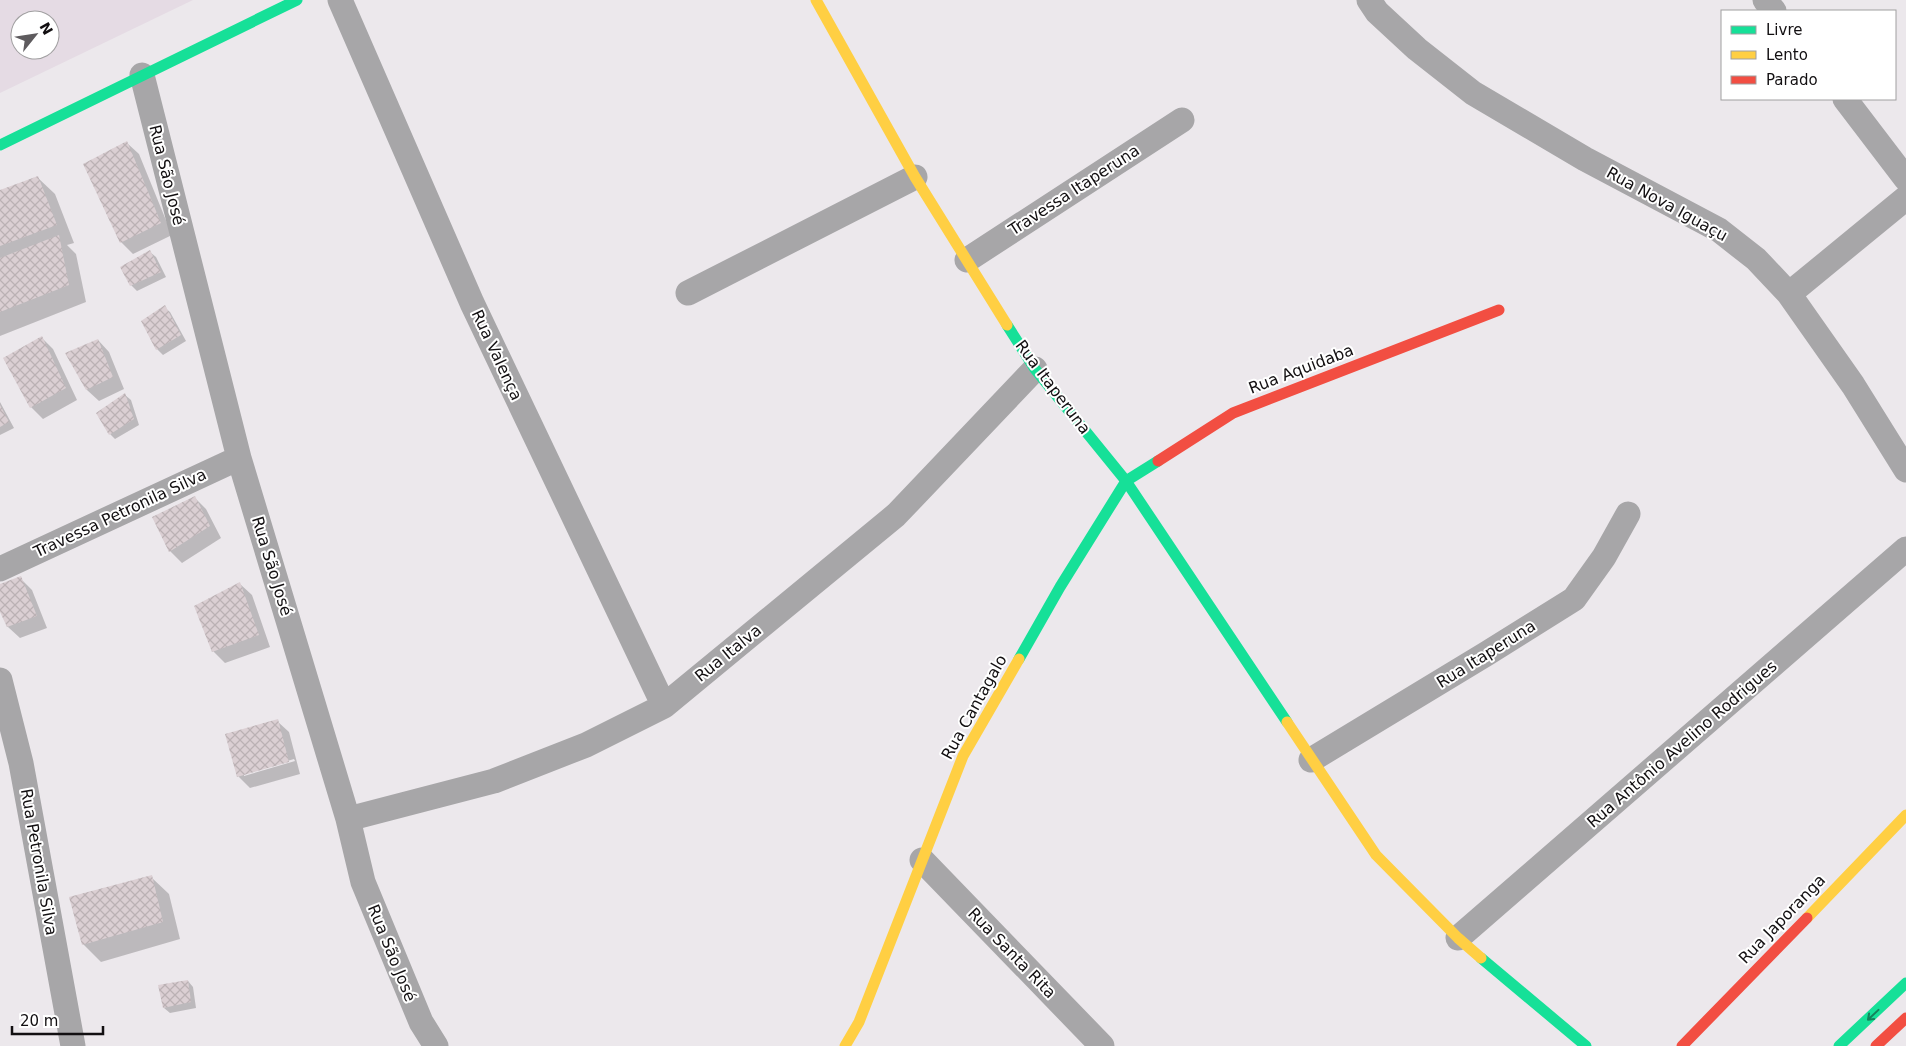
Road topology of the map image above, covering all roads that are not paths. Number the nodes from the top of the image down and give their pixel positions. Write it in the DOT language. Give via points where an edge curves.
graph roads {
  1 [pos="297,0"];
  2 [pos="340,0"];
  3 [pos="816,0"];
  4 [pos="1369,0"];
  5 [pos="1765,0"];
  6 [pos="1773,10"];
  7 [pos="142,75"];
  8 [pos="1846,100"];
  9 [pos="1182,120"];
  10 [pos="0,145"];
  11 [pos="915,177"];
  12 [pos="1906,179"];
  13 [pos="1906,198"];
  14 [pos="967,260"];
  15 [pos="688,293"];
  16 [pos="1789,294"];
  17 [pos="1499,310"];
  18 [pos="1035,369"];
  19 [pos="239,458"];
  20 [pos="1906,469"];
  21 [pos="1126,481"];
  22 [pos="1628,514"];
  23 [pos="1906,549"];
  24 [pos="0,569"];
  25 [pos="0,680"];
  26 [pos="664,706"];
  27 [pos="1311,760"];
  28 [pos="1906,815"];
  29 [pos="348,819"];
  30 [pos="922,860"];
  31 [pos="1458,938"];
  32 [pos="1906,983"];
  33 [pos="1906,1018"];
  34 [pos="1882,1044"];
  35 [pos="73,1046"];
  36 [pos="436,1046"];
  37 [pos="845,1046"];
  38 [pos="1102,1046"];
  39 [pos="1586,1046"];
  40 [pos="1682,1046"];
  41 [pos="1839,1046"];
  1 -- 7 [label="main road"];
  2 -- 26 [label="street, Rua Valença" via="472,302"];
  3 -- 11 [label="main road, Rua Itaperuna"];
  4 -- 16 [label="street, Rua Nova Iguaçu" via="1377,12 1417,49 1473,94 1585,160 1719,230 1756,258"];
  5 -- 6 [label="street"];
  7 -- 10 [label="main road"];
  7 -- 19 [label="street, Rua São José"];
  8 -- 12 [label="street"];
  9 -- 14 [label="street, Travessa Itaperuna"];
  11 -- 14 [label="main road, Rua Itaperuna"];
  11 -- 15 [label="street"];
  13 -- 16 [label="street"];
  14 -- 18 [label="main road, Rua Itaperuna"];
  16 -- 20 [label="street, Rua Nova Iguaçu" via="1853,385"];
  17 -- 21 [label="main road, Rua Aquidaba" via="1233,413"];
  18 -- 21 [label="main road, Rua Itaperuna"];
  18 -- 26 [label="street, Rua Italva" via="896,515"];
  19 -- 24 [label="street, Travessa Petronila Silva"];
  19 -- 29 [label="street, Rua São José"];
  21 -- 27 [label="main road, Rua Itaperuna"];
  21 -- 30 [label="main road, Rua Cantagalo" via="963,756"];
  22 -- 27 [label="street, Rua Itaperuna" via="1604,557 1574,599"];
  23 -- 31 [label="street, Rua Antônio Avelino Rodrigues"];
  25 -- 35 [label="street, Rua Petronila Silva" via="21,763"];
  26 -- 29 [label="street, Rua Italva" via="586,744 494,780"];
  27 -- 31 [label="main road, Rua Itaperuna" via="1376,855"];
  28 -- 40 [label="main road, Rua Japoranga"];
  29 -- 36 [label="street, Rua São José" via="363,882 420,1022"];
  30 -- 37 [label="main road, Rua Cantagalo" via="859,1022"];
  30 -- 38 [label="street, Rua Santa Rita"];
  31 -- 39 [label="main road, Rua Itaperuna"];
  32 -- 41 [label="main road, one-way"];
  33 -- 34 [label="main road"];
}
